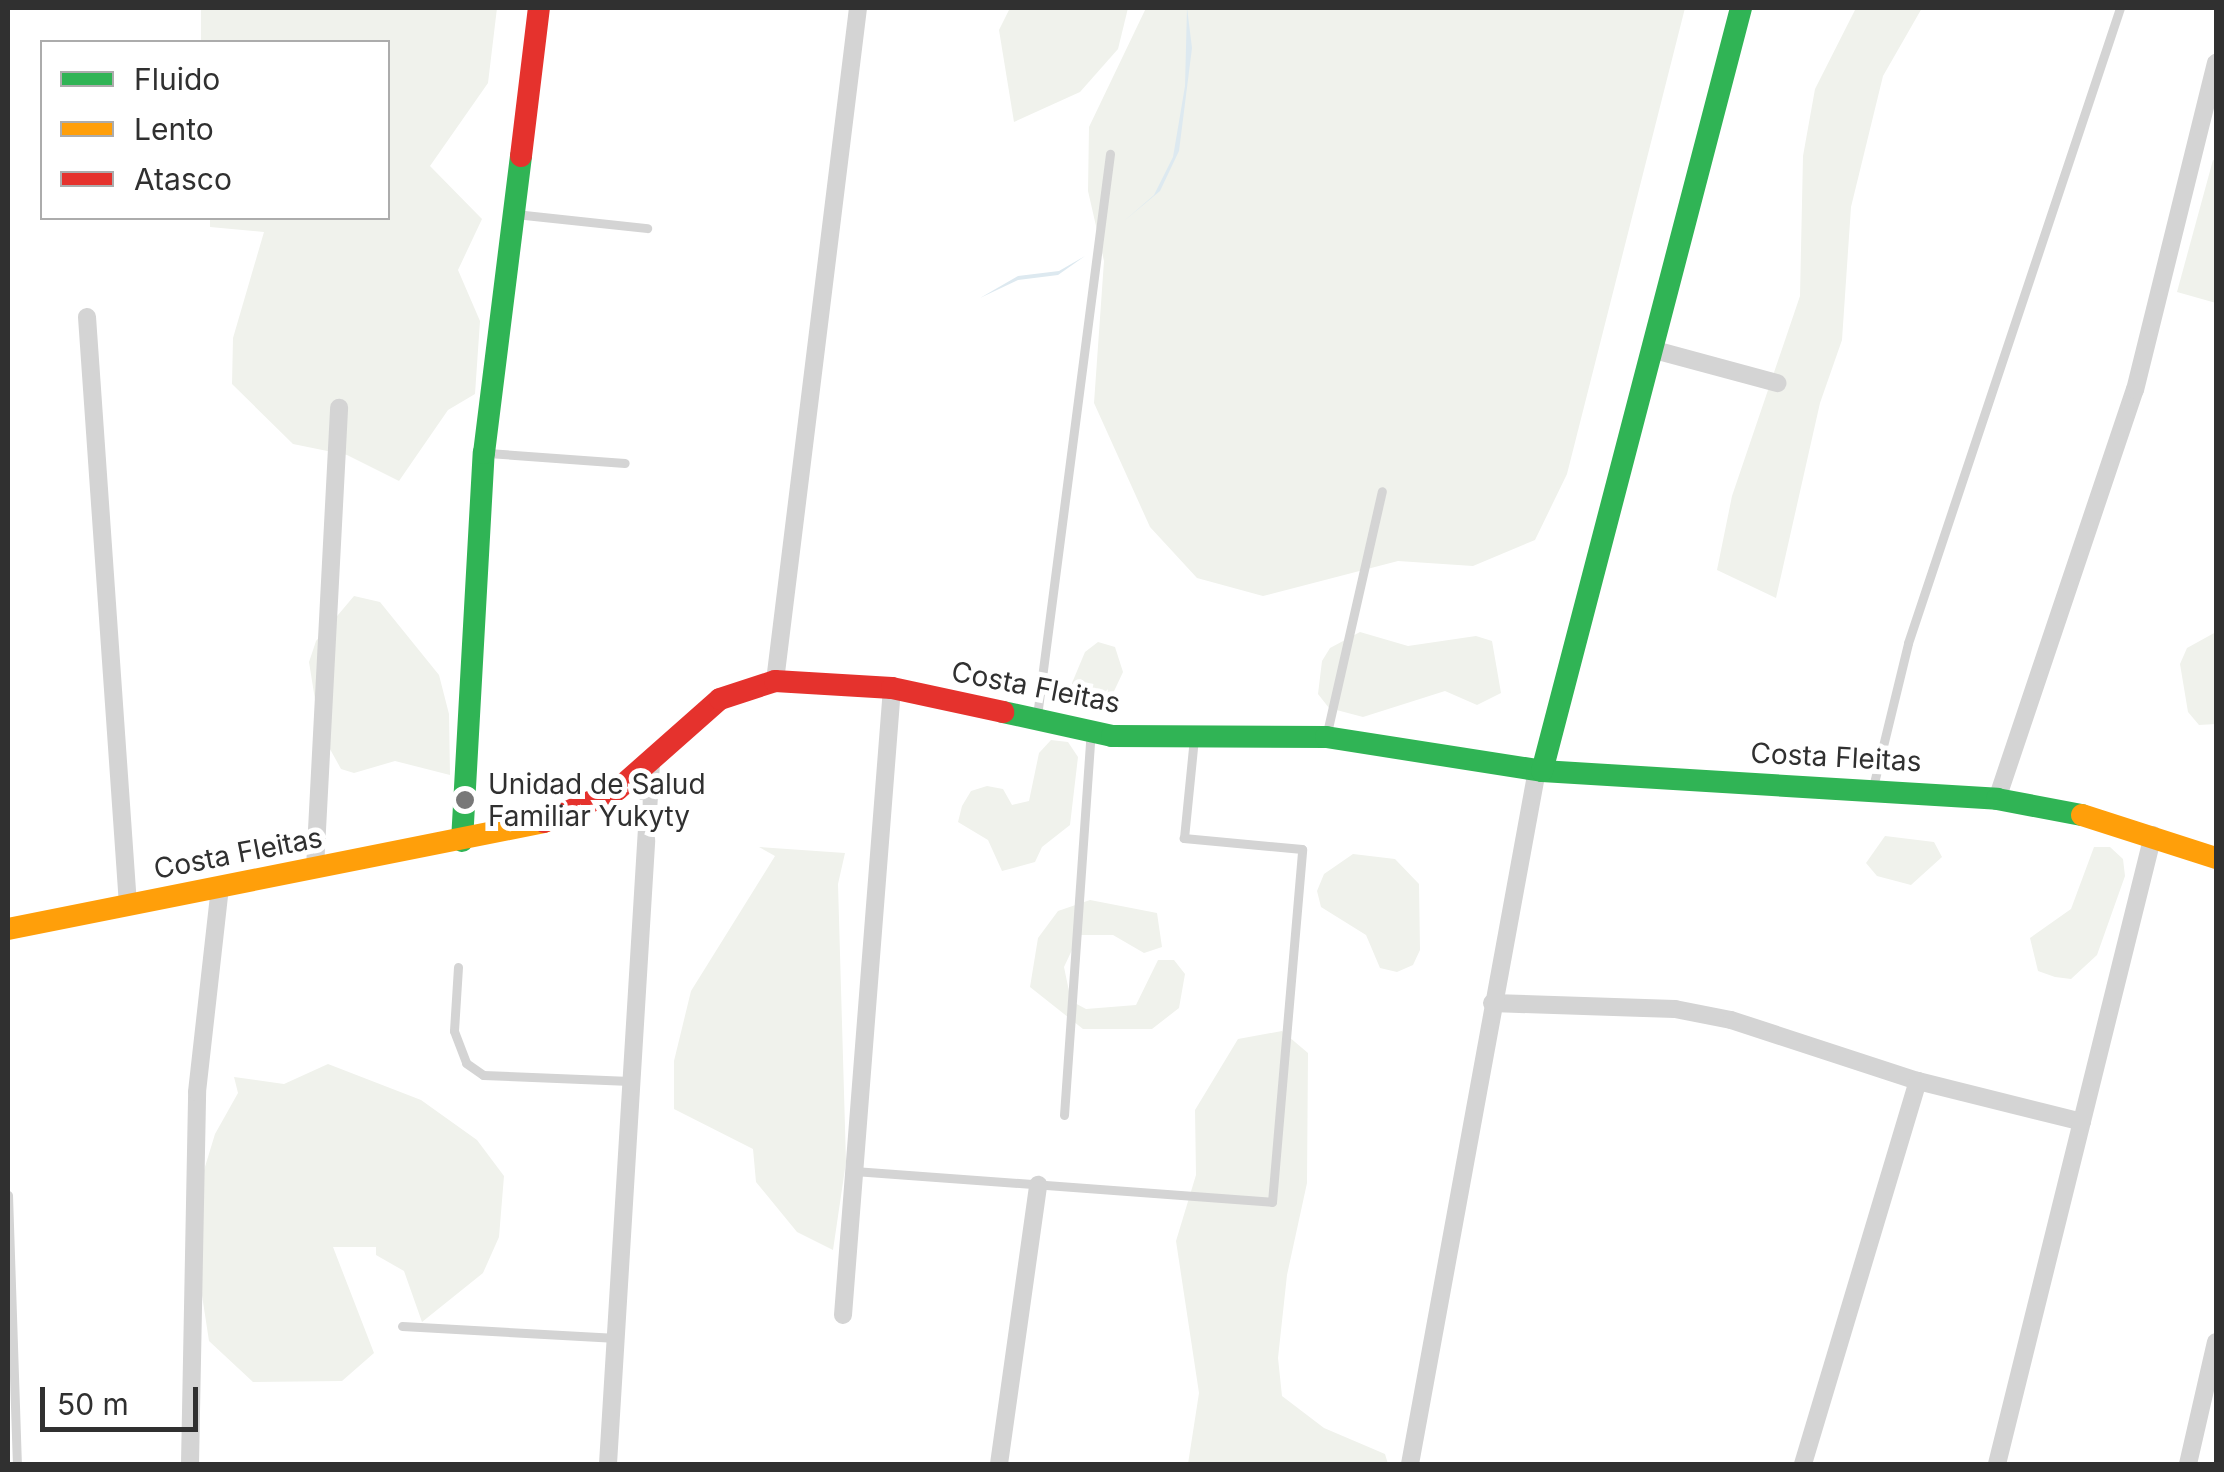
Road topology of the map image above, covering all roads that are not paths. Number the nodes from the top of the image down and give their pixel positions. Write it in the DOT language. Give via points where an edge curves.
graph roads {
  1 [pos="539,8"];
  2 [pos="858,8"];
  3 [pos="1741,8"];
  4 [pos="2120,8"];
  5 [pos="2216,63"];
  6 [pos="1110,154"];
  7 [pos="514,214"];
  8 [pos="646,228"];
  9 [pos="87,317"];
  10 [pos="1650,350"];
  11 [pos="1776,383"];
  12 [pos="339,408"];
  13 [pos="484,453"];
  14 [pos="625,462"];
  15 [pos="1382,491"];
  16 [pos="775,681"];
  17 [pos="892,688"];
  18 [pos="1037,722"];
  19 [pos="1091,733"];
  20 [pos="1194,736"];
  21 [pos="1326,737"];
  22 [pos="651,763"];
  23 [pos="1540,770"];
  24 [pos="1873,787"];
  25 [pos="1997,798"];
  26 [pos="2153,835"];
  27 [pos="462,841"];
  28 [pos="2216,858"];
  29 [pos="315,868"];
  30 [pos="220,888"];
  31 [pos="128,904"];
  32 [pos="8,929"];
  33 [pos="458,967"];
  34 [pos="1492,1004"];
  35 [pos="634,1081"];
  36 [pos="1918,1081"];
  37 [pos="1064,1115"];
  38 [pos="2082,1122"];
  39 [pos="854,1170"];
  40 [pos="1038,1185"];
  41 [pos="8,1195"];
  42 [pos="843,1314"];
  43 [pos="402,1326"];
  44 [pos="617,1338"];
  45 [pos="2216,1342"];
  46 [pos="18,1464"];
  47 [pos="190,1464"];
  48 [pos="608,1464"];
  49 [pos="1000,1464"];
  50 [pos="1410,1464"];
  51 [pos="1802,1464"];
  52 [pos="1997,1464"];
  53 [pos="2188,1464"];
  1 -- 7 [label="main road"];
  2 -- 16 [label="street"];
  3 -- 10 [label="main road"];
  4 -- 24 [label="lane" via="1908,642"];
  5 -- 25 [label="street" via="2135,390"];
  6 -- 18 [label="lane"];
  7 -- 8 [label="lane"];
  7 -- 13 [label="main road"];
  9 -- 31 [label="street"];
  10 -- 11 [label="street"];
  10 -- 23 [label="main road"];
  12 -- 29 [label="street"];
  13 -- 14 [label="lane"];
  13 -- 27 [label="main road"];
  15 -- 21 [label="lane"];
  16 -- 17 [label="main road, Costa Fleitas"];
  16 -- 22 [label="main road, Costa Fleitas" via="720,699"];
  17 -- 18 [label="main road, Costa Fleitas"];
  17 -- 39 [label="street"];
  18 -- 19 [label="main road, Costa Fleitas"];
  19 -- 20 [label="main road, Costa Fleitas"];
  19 -- 37 [label="lane"];
  20 -- 21 [label="main road, Costa Fleitas"];
  20 -- 40 [label="lane" via="1184,838 1302,848 1272,1202"];
  21 -- 23 [label="main road, Costa Fleitas"];
  22 -- 27 [label="main road, Costa Fleitas" via="586,806"];
  22 -- 35 [label="street"];
  23 -- 24 [label="main road, Costa Fleitas"];
  23 -- 34 [label="street"];
  24 -- 25 [label="main road, Costa Fleitas"];
  25 -- 26 [label="main road, Costa Fleitas"];
  26 -- 28 [label="main road, Costa Fleitas"];
  26 -- 38 [label="street"];
  27 -- 29 [label="main road, Costa Fleitas"];
  29 -- 30 [label="main road, Costa Fleitas"];
  30 -- 31 [label="main road, Costa Fleitas"];
  30 -- 47 [label="street" via="197,1092"];
  31 -- 32 [label="main road, Costa Fleitas"];
  33 -- 35 [label="lane" via="454,1031 466,1063 483,1075"];
  34 -- 36 [label="street" via="1675,1010 1731,1020"];
  34 -- 50 [label="street"];
  35 -- 44 [label="street"];
  36 -- 38 [label="street"];
  36 -- 51 [label="street"];
  38 -- 52 [label="street"];
  39 -- 40 [label="lane"];
  39 -- 42 [label="street"];
  40 -- 49 [label="street"];
  41 -- 46 [label="lane"];
  43 -- 44 [label="lane"];
  44 -- 48 [label="street"];
  45 -- 53 [label="street"];
}
